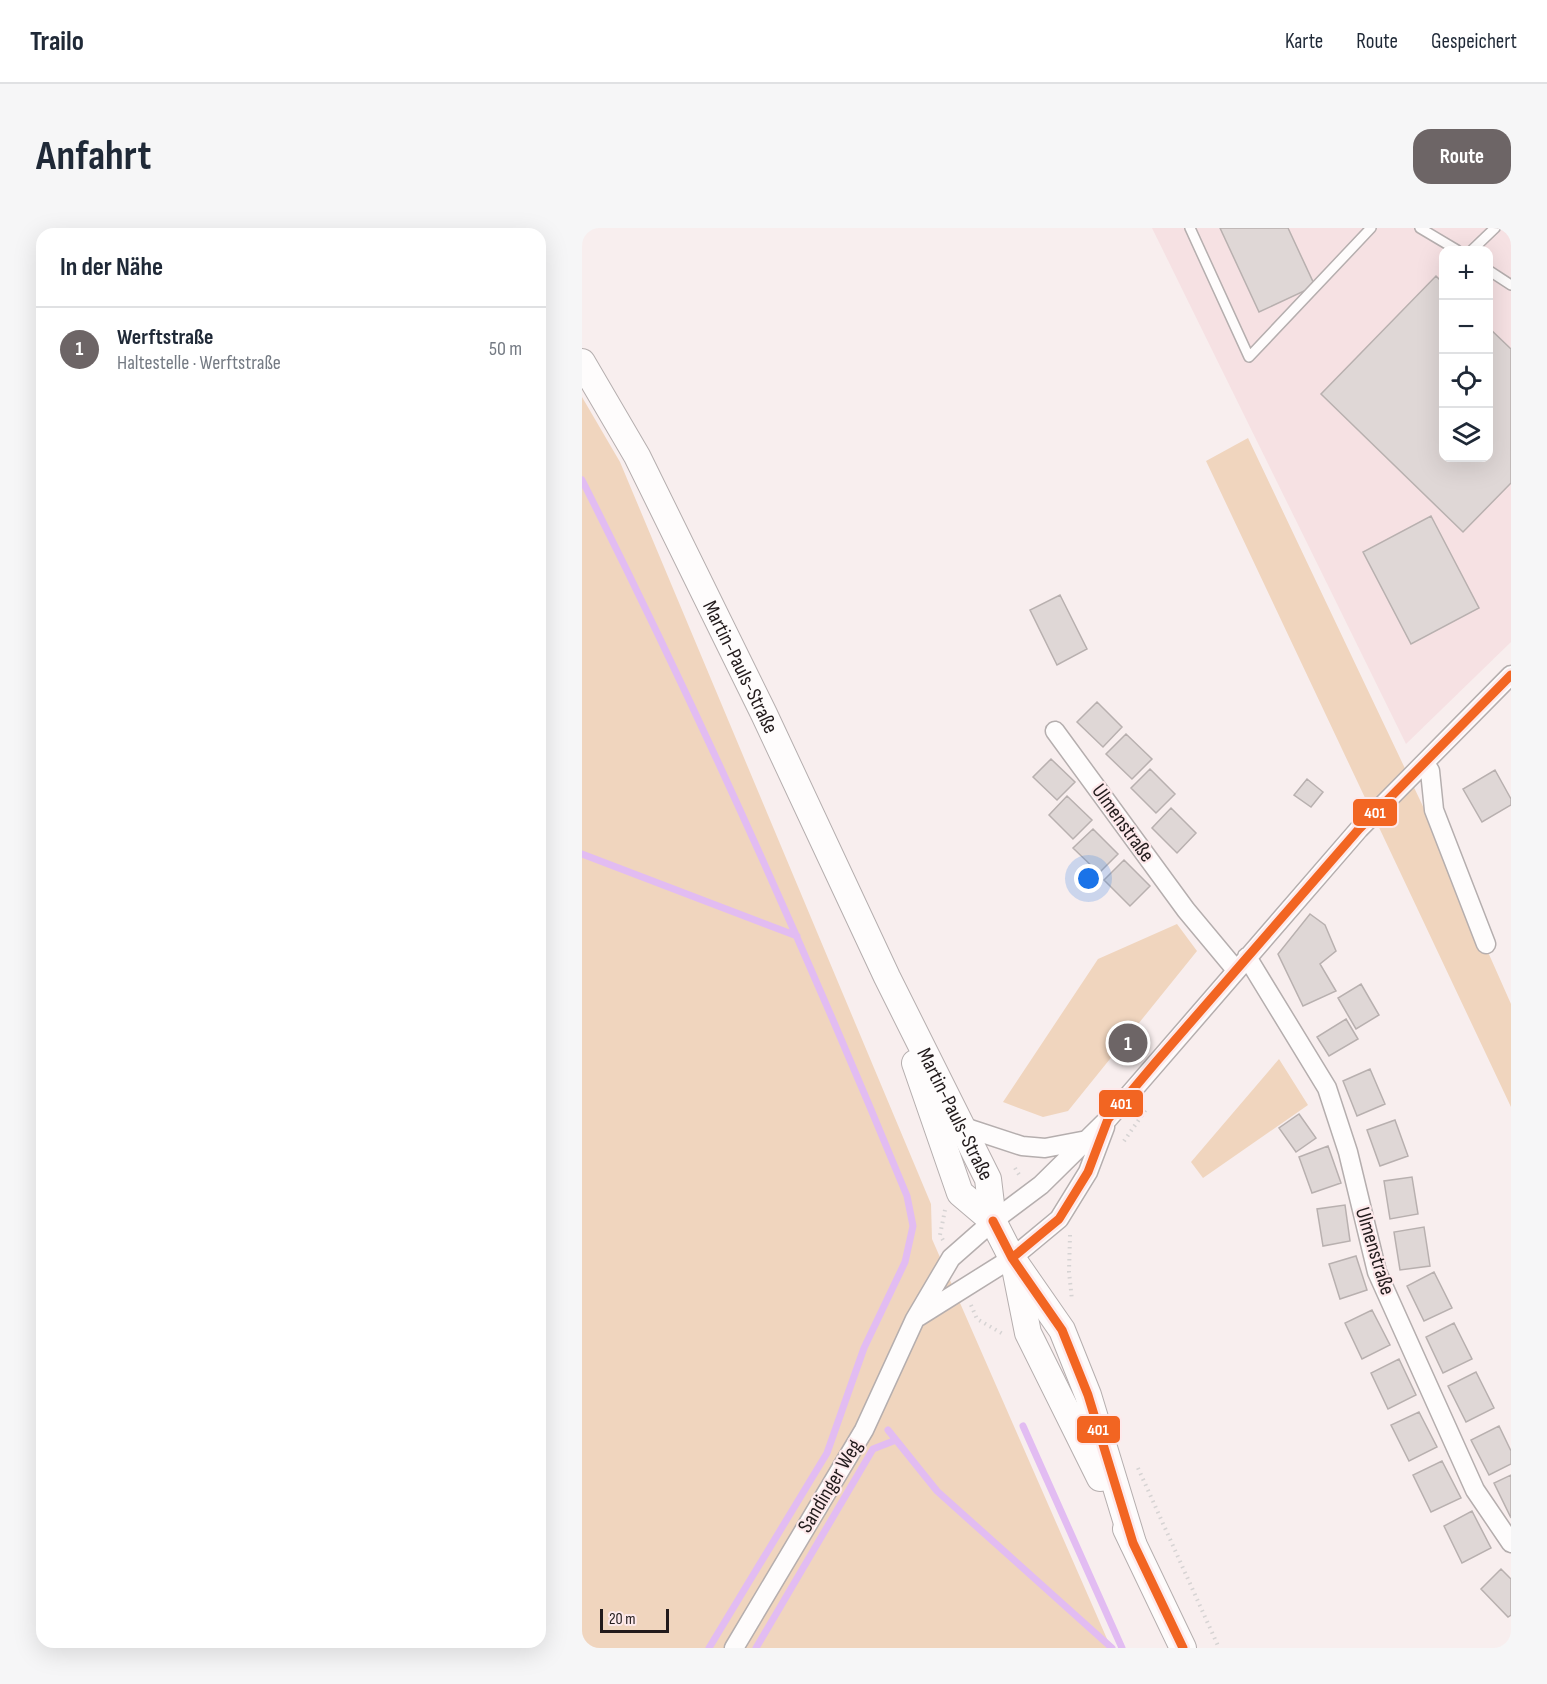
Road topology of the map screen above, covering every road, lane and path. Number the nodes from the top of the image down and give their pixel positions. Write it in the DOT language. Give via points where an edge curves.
graph roads {
  1 [pos="1190,228"];
  2 [pos="1371,228"];
  3 [pos="1420,228"];
  4 [pos="1495,228"];
  5 [pos="1449,246"];
  6 [pos="1476,246"];
  7 [pos="1493,273"];
  8 [pos="1511,285"];
  9 [pos="582,362"];
  10 [pos="1508,683"];
  11 [pos="1055,731"];
  12 [pos="1425,763"];
  13 [pos="1486,944"];
  14 [pos="1242,963"];
  15 [pos="887,977"];
  16 [pos="1108,1119"];
  17 [pos="961,1126"];
  18 [pos="1087,1140"];
  19 [pos="993,1221"];
  20 [pos="1070,1233"];
  21 [pos="1012,1258"];
  22 [pos="1073,1308"];
  23 [pos="915,1319"];
  24 [pos="1133,1458"];
  25 [pos="1511,1543"];
  26 [pos="734,1648"];
  27 [pos="1182,1648"];
  28 [pos="1220,1648"];
  1 -- 2 [label="lane" via="1248,357"];
  3 -- 5 [label="lane"];
  4 -- 6 [label="lane"];
  7 -- 8 [label="lane"];
  9 -- 15 [label="street, Martin-Pauls-Straße" via="647,478 764,714"];
  10 -- 12 [label="street, Sandinger Weg"];
  11 -- 14 [label="street, Ulmenstraße" via="1186,910"];
  12 -- 13 [label="street" via="1430,771 1434,810"];
  12 -- 14 [label="street, Sandinger Weg" via="1359,829"];
  14 -- 16 [label="street, Sandinger Weg"];
  14 -- 25 [label="street, Ulmenstraße" via="1327,1088 1348,1152 1377,1272 1475,1490"];
  15 -- 17 [label="street, Martin-Pauls-Straße"];
  15 -- 19 [label="street, Martin-Pauls-Straße" via="954,1180 960,1193"];
  16 -- 18 [label="street, Sandinger Weg"];
  16 -- 21 [label="street" via="1088,1172 1059,1219"];
  17 -- 18 [label="street" via="1022,1146 1045,1148"];
  17 -- 19 [label="street, Martin-Pauls-Straße" via="988,1179"];
  18 -- 19 [label="street, Sandinger Weg" via="1041,1185"];
  19 -- 21 [label="street, Martin-Pauls-Straße"];
  19 -- 23 [label="street, Sandinger Weg" via="951,1258"];
  20 -- 22 [label="path"];
  21 -- 23 [label="street"];
  21 -- 27 [label="street, Martin-Pauls-Straße" via="1029,1334"];
  23 -- 26 [label="street, Sandinger Weg" via="864,1430"];
  24 -- 28 [label="path"];
}
